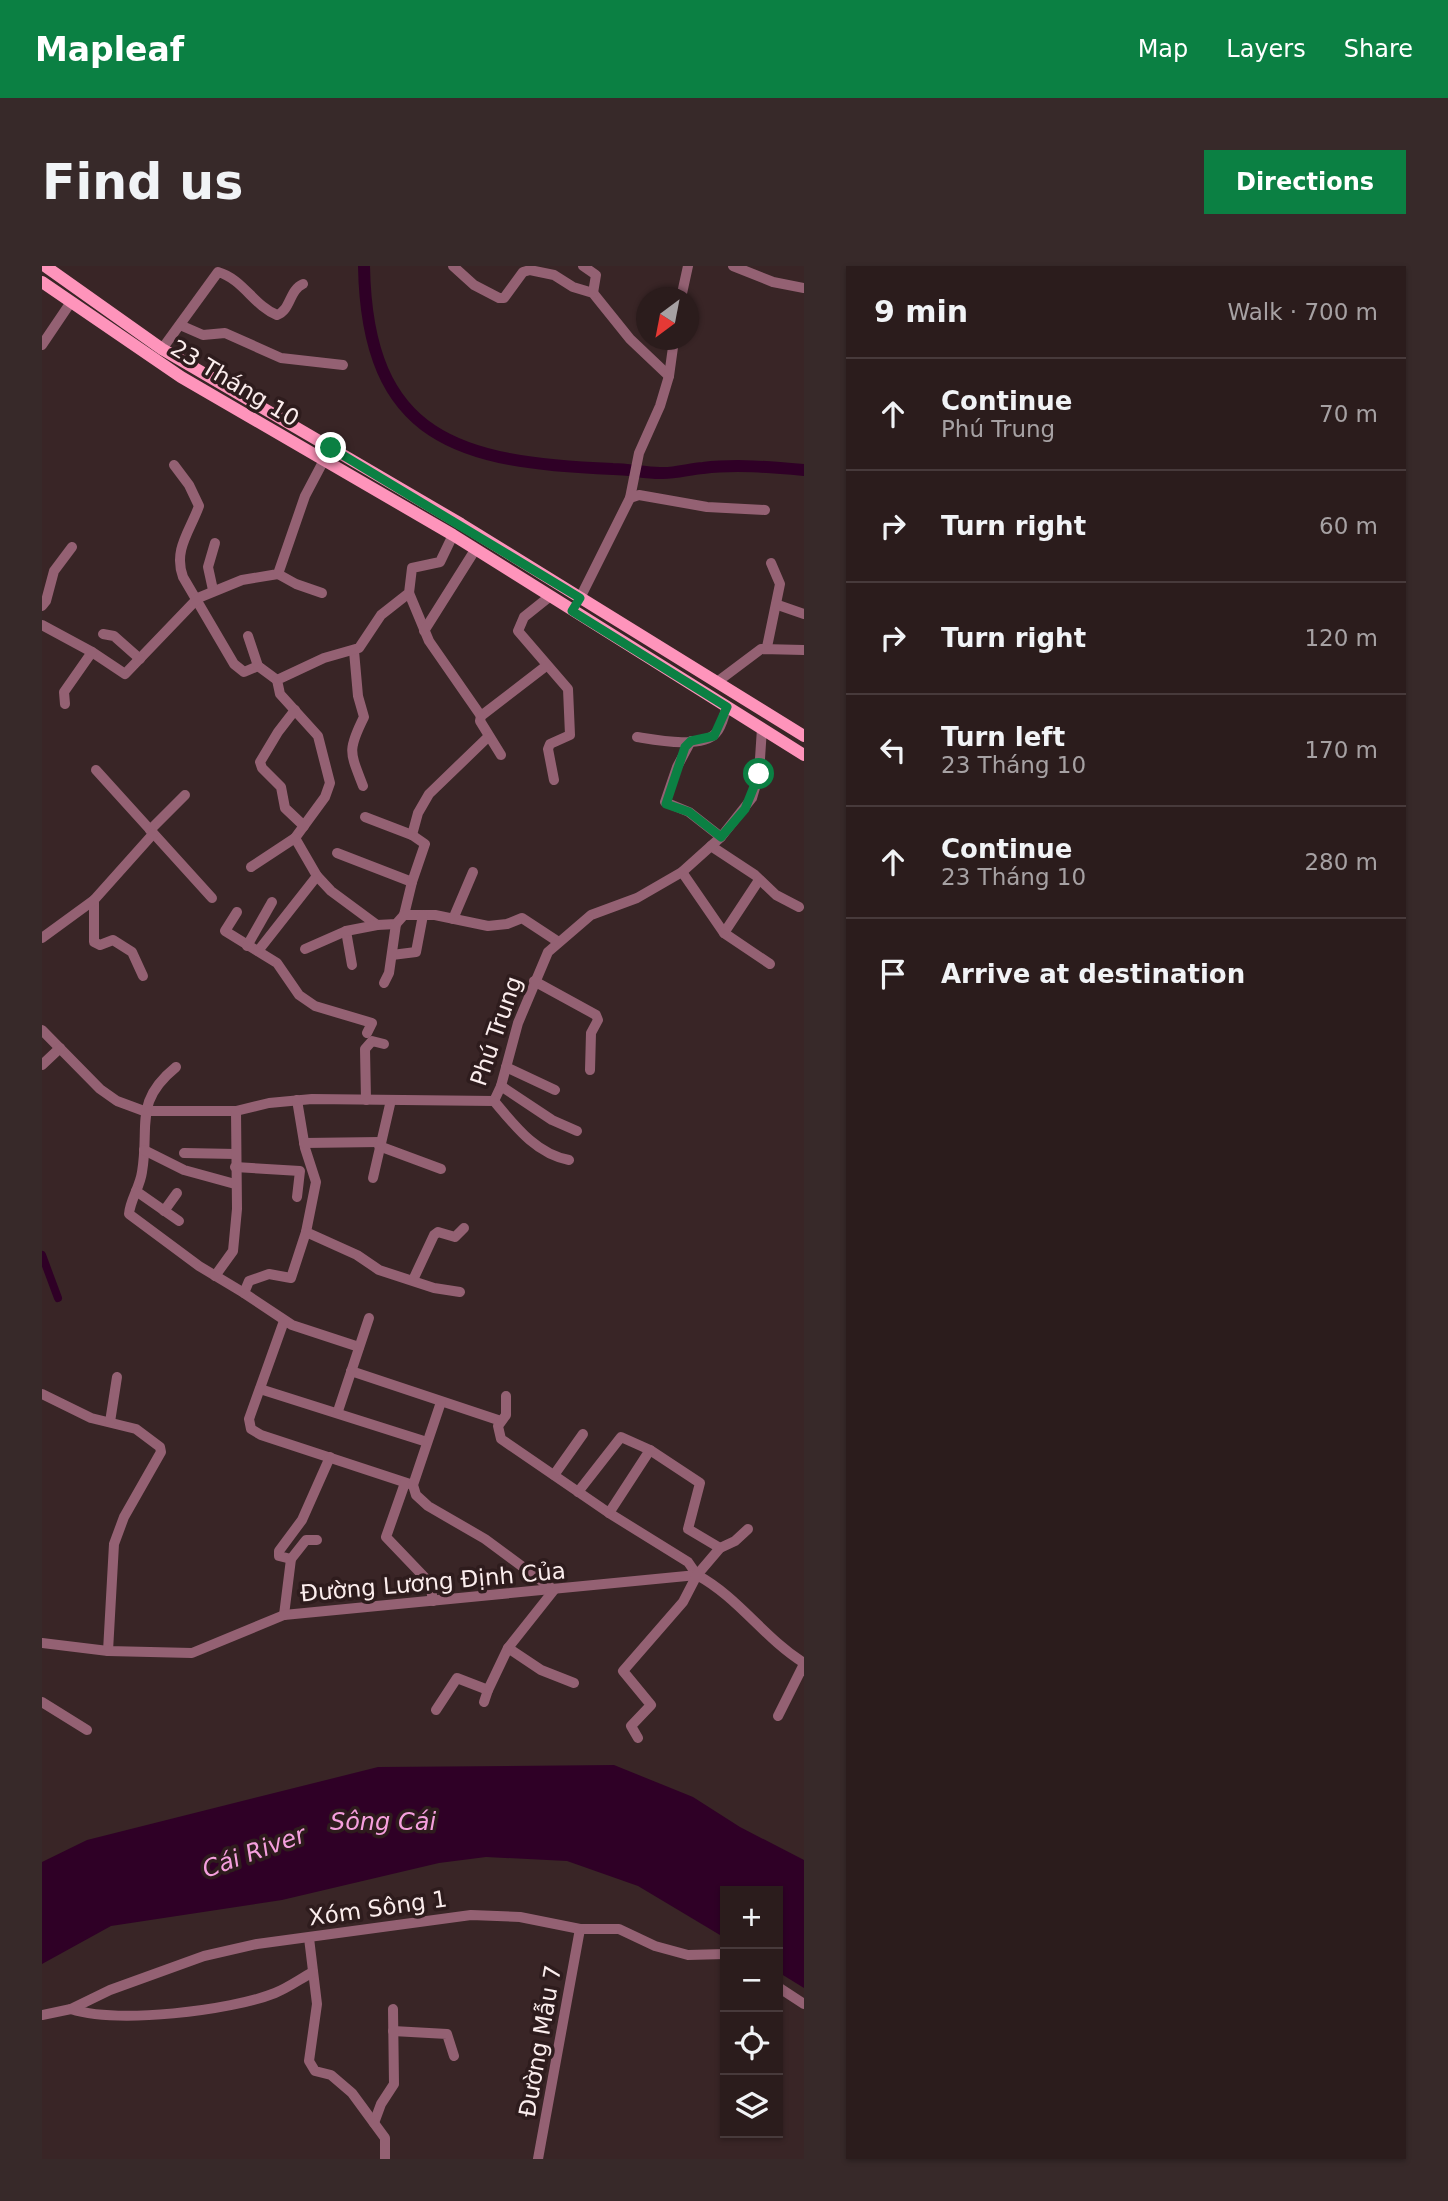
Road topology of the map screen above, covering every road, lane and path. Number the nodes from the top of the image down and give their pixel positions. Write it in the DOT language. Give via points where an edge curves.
graph roads {
  1 [pos="45,266"];
  2 [pos="453,266"];
  3 [pos="583,266"];
  4 [pos="688,266"];
  5 [pos="733,266"];
  6 [pos="753,270"];
  7 [pos="42,282"];
  8 [pos="303,284"];
  9 [pos="683,287"];
  10 [pos="804,288"];
  11 [pos="79,290"];
  12 [pos="593,293"];
  13 [pos="71,302"];
  14 [pos="180,325"];
  15 [pos="42,344"];
  16 [pos="162,349"];
  17 [pos="672,350"];
  18 [pos="343,365"];
  19 [pos="668,376"];
  20 [pos="324,460"];
  21 [pos="174,465"];
  22 [pos="630,498"];
  23 [pos="765,510"];
  24 [pos="453,535"];
  25 [pos="215,542"];
  26 [pos="72,547"];
  27 [pos="475,550"];
  28 [pos="771,563"];
  29 [pos="278,573"];
  30 [pos="213,590"];
  31 [pos="322,593"];
  32 [pos="409,593"];
  33 [pos="549,597"];
  34 [pos="198,598"];
  35 [pos="580,598"];
  36 [pos="778,605"];
  37 [pos="42,606"];
  38 [pos="572,611"];
  39 [pos="804,614"];
  40 [pos="42,625"];
  41 [pos="424,631"];
  42 [pos="103,634"];
  43 [pos="248,636"];
  44 [pos="768,647"];
  45 [pos="804,650"];
  46 [pos="354,651"];
  47 [pos="92,652"];
  48 [pos="140,659"];
  49 [pos="258,666"];
  50 [pos="546,666"];
  51 [pos="276,680"];
  52 [pos="717,682"];
  53 [pos="65,704"];
  54 [pos="727,707"];
  55 [pos="295,710"];
  56 [pos="481,716"];
  57 [pos="762,729"];
  58 [pos="804,736"];
  59 [pos="488,737"];
  60 [pos="637,737"];
  61 [pos="691,741"];
  62 [pos="501,755"];
  63 [pos="804,755"];
  64 [pos="96,770"];
  65 [pos="554,780"];
  66 [pos="363,786"];
  67 [pos="185,795"];
  68 [pos="365,817"];
  69 [pos="303,826"];
  70 [pos="152,832"];
  71 [pos="412,835"];
  72 [pos="721,837"];
  73 [pos="295,838"];
  74 [pos="711,846"];
  75 [pos="337,853"];
  76 [pos="251,867"];
  77 [pos="473,872"];
  78 [pos="682,872"];
  79 [pos="317,876"];
  80 [pos="759,880"];
  81 [pos="412,882"];
  82 [pos="212,898"];
  83 [pos="94,900"];
  84 [pos="272,902"];
  85 [pos="799,907"];
  86 [pos="237,912"];
  87 [pos="404,915"];
  88 [pos="423,915"];
  89 [pos="453,919"];
  90 [pos="396,924"];
  91 [pos="377,925"];
  92 [pos="346,932"];
  93 [pos="724,933"];
  94 [pos="42,938"];
  95 [pos="557,941"];
  96 [pos="247,946"];
  97 [pos="305,949"];
  98 [pos="258,951"];
  99 [pos="392,955"];
  100 [pos="770,964"];
  101 [pos="352,965"];
  102 [pos="143,976"];
  103 [pos="534,981"];
  104 [pos="384,983"];
  105 [pos="42,1030"];
  106 [pos="367,1033"];
  107 [pos="384,1044"];
  108 [pos="60,1048"];
  109 [pos="42,1065"];
  110 [pos="176,1067"];
  111 [pos="506,1067"];
  112 [pos="590,1070"];
  113 [pos="501,1086"];
  114 [pos="555,1090"];
  115 [pos="297,1100"];
  116 [pos="366,1100"];
  117 [pos="391,1100"];
  118 [pos="494,1101"];
  119 [pos="144,1111"];
  120 [pos="236,1111"];
  121 [pos="577,1131"];
  122 [pos="304,1143"];
  123 [pos="379,1144"];
  124 [pos="144,1150"];
  125 [pos="184,1153"];
  126 [pos="236,1154"];
  127 [pos="569,1160"];
  128 [pos="235,1167"];
  129 [pos="442,1169"];
  130 [pos="373,1178"];
  131 [pos="235,1184"];
  132 [pos="136,1191"];
  133 [pos="177,1193"];
  134 [pos="298,1197"];
  135 [pos="164,1211"];
  136 [pos="179,1222"];
  137 [pos="464,1228"];
  138 [pos="306,1232"];
  139 [pos="215,1276"];
  140 [pos="413,1280"];
  141 [pos="460,1292"];
  142 [pos="244,1293"];
  143 [pos="369,1318"];
  144 [pos="284,1321"];
  145 [pos="359,1347"];
  146 [pos="351,1371"];
  147 [pos="117,1377"];
  148 [pos="260,1389"];
  149 [pos="42,1394"];
  150 [pos="506,1396"];
  151 [pos="441,1402"];
  152 [pos="338,1411"];
  153 [pos="501,1421"];
  154 [pos="110,1422"];
  155 [pos="583,1434"];
  156 [pos="428,1442"];
  157 [pos="650,1450"];
  158 [pos="330,1457"];
  159 [pos="554,1475"];
  160 [pos="409,1484"];
  161 [pos="578,1492"];
  162 [pos="609,1513"];
  163 [pos="748,1528"];
  164 [pos="317,1540"];
  165 [pos="720,1548"];
  166 [pos="291,1559"];
  167 [pos="697,1575"];
  168 [pos="554,1590"];
  169 [pos="433,1601"];
  170 [pos="284,1615"];
  171 [pos="42,1643"];
  172 [pos="508,1648"];
  173 [pos="108,1651"];
  174 [pos="804,1663"];
  175 [pos="574,1683"];
  176 [pos="488,1690"];
  177 [pos="42,1702"];
  178 [pos="484,1702"];
  179 [pos="436,1710"];
  180 [pos="778,1716"];
  181 [pos="87,1730"];
  182 [pos="638,1738"];
  183 [pos="580,1929"];
  184 [pos="309,1938"];
  185 [pos="720,1954"];
  186 [pos="313,1972"];
  187 [pos="783,1990"];
  188 [pos="804,2004"];
  189 [pos="71,2009"];
  190 [pos="393,2009"];
  191 [pos="42,2015"];
  192 [pos="393,2031"];
  193 [pos="454,2056"];
  194 [pos="374,2123"];
  195 [pos="384,2159"];
  196 [pos="538,2159"];
  1 -- 11 [label="main road, 23 Tháng 10"];
  2 -- 12 [label="street" via="499,299 530,270 554,275"];
  3 -- 12 [label="street" via="596,275"];
  4 -- 9 [label="street"];
  5 -- 6 [label="street"];
  6 -- 10 [label="street"];
  7 -- 13 [label="main road, 23 Tháng 10"];
  8 -- 14 [label="street" via="277,315 262,309 251,294 218,272"];
  11 -- 13 [label="main road"];
  11 -- 16 [label="main road, 23 Tháng 10"];
  12 -- 19 [label="street"];
  13 -- 15 [label="street"];
  13 -- 20 [label="main road, 23 Tháng 10" via="181,377"];
  14 -- 16 [label="street"];
  14 -- 18 [label="street" via="203,335 225,333 281,358"];
  16 -- 35 [label="main road, 23 Tháng 10"];
  17 -- 19 [label="street"];
  19 -- 22 [label="street" via="639,453"];
  20 -- 24 [label="main road, 23 Tháng 10"];
  20 -- 29 [label="street" via="304,496"];
  21 -- 34 [label="street" via="198,500 180,556 183,577"];
  22 -- 23 [label="street" via="639,495 707,507"];
  22 -- 35 [label="street"];
  24 -- 27 [label="main road, 23 Tháng 10"];
  24 -- 32 [label="street" via="440,562 412,568"];
  25 -- 30 [label="street" via="208,567"];
  26 -- 37 [label="street" via="54,571"];
  27 -- 33 [label="main road, 23 Tháng 10"];
  27 -- 41 [label="street"];
  28 -- 36 [label="street" via="780,584"];
  29 -- 30 [label="street"];
  29 -- 31 [label="street"];
  30 -- 34 [label="street"];
  32 -- 41 [label="street"];
  32 -- 46 [label="street" via="381,615"];
  33 -- 38 [label="main road, 23 Tháng 10"];
  33 -- 50 [label="street" via="524,617 518,631"];
  34 -- 48 [label="street"];
  34 -- 49 [label="street" via="239,670"];
  35 -- 38 [label="main road"];
  35 -- 52 [label="main road, 23 Tháng 10"];
  36 -- 39 [label="street"];
  36 -- 44 [label="street"];
  38 -- 54 [label="main road, 23 Tháng 10"];
  40 -- 47 [label="street"];
  41 -- 56 [label="street"];
  42 -- 48 [label="street" via="114,636"];
  43 -- 49 [label="street"];
  44 -- 45 [label="street"];
  44 -- 52 [label="street" via="754,652"];
  46 -- 51 [label="street" via="324,658"];
  46 -- 66 [label="street" via="363,717 351,742 351,755"];
  47 -- 48 [label="street" via="125,674"];
  47 -- 53 [label="street" via="67,687"];
  49 -- 51 [label="street"];
  50 -- 56 [label="street"];
  50 -- 65 [label="street" via="565,683 569,703 570,735 548,749"];
  51 -- 55 [label="street" via="279,694"];
  52 -- 58 [label="main road, 23 Tháng 10"];
  54 -- 57 [label="main road, 23 Tháng 10"];
  54 -- 61 [label="street" via="714,736"];
  55 -- 69 [label="street" via="320,740 330,783"];
  55 -- 69 [label="street" via="260,762 281,787 285,808"];
  56 -- 59 [label="street"];
  57 -- 63 [label="main road, 23 Tháng 10"];
  57 -- 72 [label="street, Phú Trung" via="759,774 751,798"];
  59 -- 62 [label="street"];
  59 -- 71 [label="street" via="429,794"];
  60 -- 61 [label="street"];
  61 -- 72 [label="street" via="664,802 689,812"];
  64 -- 70 [label="street"];
  67 -- 70 [label="street"];
  68 -- 71 [label="street"];
  69 -- 73 [label="street"];
  70 -- 82 [label="street"];
  70 -- 83 [label="street"];
  71 -- 81 [label="street" via="425,844"];
  72 -- 74 [label="street, Phú Trung"];
  73 -- 76 [label="street"];
  73 -- 79 [label="street"];
  74 -- 78 [label="street, Phú Trung"];
  74 -- 80 [label="street"];
  75 -- 81 [label="street"];
  77 -- 89 [label="street"];
  78 -- 93 [label="street"];
  78 -- 95 [label="street, Phú Trung" via="637,898 591,915"];
  79 -- 91 [label="street"];
  79 -- 98 [label="street"];
  80 -- 85 [label="street"];
  80 -- 93 [label="street"];
  81 -- 87 [label="street"];
  83 -- 94 [label="street"];
  83 -- 102 [label="street" via="94,942 100,945 113,940 130,950"];
  84 -- 96 [label="street"];
  86 -- 96 [label="street" via="225,931"];
  87 -- 88 [label="street"];
  87 -- 90 [label="street"];
  88 -- 89 [label="street"];
  88 -- 99 [label="street" via="415,952"];
  89 -- 95 [label="street" via="488,926 522,918"];
  90 -- 91 [label="street"];
  90 -- 99 [label="street"];
  91 -- 92 [label="street"];
  92 -- 97 [label="street"];
  92 -- 101 [label="street"];
  93 -- 100 [label="street"];
  95 -- 103 [label="street, Phú Trung"];
  96 -- 98 [label="street"];
  98 -- 106 [label="street" via="277,962 299,995 315,1006 372,1023"];
  99 -- 104 [label="street"];
  103 -- 111 [label="street, Phú Trung"];
  103 -- 112 [label="street" via="596,1015"];
  105 -- 108 [label="street, Phú Trung"];
  107 -- 116 [label="street" via="372,1041 365,1049"];
  108 -- 109 [label="street"];
  108 -- 119 [label="street, Phú Trung" via="110,1096"];
  110 -- 119 [label="street" via="153,1090"];
  111 -- 113 [label="street, Phú Trung"];
  111 -- 114 [label="street"];
  113 -- 118 [label="street, Phú Trung"];
  113 -- 121 [label="street"];
  115 -- 116 [label="street, Phú Trung"];
  115 -- 120 [label="street, Phú Trung"];
  115 -- 122 [label="street"];
  116 -- 117 [label="street, Phú Trung"];
  117 -- 118 [label="street, Phú Trung"];
  117 -- 123 [label="street"];
  118 -- 127 [label="street" via="547,1154"];
  119 -- 120 [label="street, Phú Trung"];
  119 -- 124 [label="street"];
  120 -- 126 [label="street"];
  122 -- 123 [label="street"];
  122 -- 138 [label="street" via="316,1182"];
  123 -- 129 [label="street"];
  123 -- 130 [label="street"];
  124 -- 131 [label="street" via="184,1170"];
  124 -- 132 [label="street"];
  125 -- 126 [label="street"];
  126 -- 128 [label="street"];
  128 -- 131 [label="street"];
  128 -- 134 [label="street" via="300,1171"];
  131 -- 139 [label="street" via="233,1251"];
  132 -- 135 [label="street"];
  132 -- 139 [label="street" via="129,1214"];
  133 -- 135 [label="street"];
  135 -- 136 [label="street"];
  137 -- 140 [label="street" via="455,1237 434,1235"];
  138 -- 140 [label="street" via="379,1270"];
  138 -- 142 [label="street" via="292,1278 269,1274 249,1281"];
  139 -- 142 [label="street"];
  140 -- 141 [label="street"];
  142 -- 144 [label="street"];
  143 -- 145 [label="street"];
  144 -- 145 [label="street"];
  144 -- 148 [label="street"];
  145 -- 146 [label="street"];
  146 -- 151 [label="street"];
  146 -- 152 [label="street"];
  147 -- 154 [label="street"];
  148 -- 152 [label="street"];
  148 -- 158 [label="street" via="249,1419 251,1430"];
  149 -- 154 [label="street"];
  150 -- 153 [label="street"];
  151 -- 153 [label="street"];
  151 -- 156 [label="street"];
  152 -- 156 [label="street"];
  153 -- 159 [label="street" via="501,1439"];
  154 -- 173 [label="street" via="145,1433 161,1452 114,1544"];
  155 -- 159 [label="street"];
  156 -- 160 [label="street"];
  157 -- 161 [label="street" via="621,1437"];
  157 -- 162 [label="street"];
  157 -- 165 [label="street" via="700,1483 688,1529"];
  158 -- 160 [label="street"];
  158 -- 166 [label="street" via="302,1520 279,1551 279,1556"];
  159 -- 161 [label="street"];
  160 -- 168 [label="street" via="428,1506 485,1539"];
  160 -- 169 [label="street" via="386,1536 430,1583"];
  161 -- 162 [label="street"];
  162 -- 167 [label="street" via="688,1562"];
  163 -- 165 [label="street"];
  164 -- 166 [label="street" via="306,1541"];
  165 -- 167 [label="street"];
  166 -- 170 [label="street"];
  167 -- 168 [label="street, Đường Lương Định Của"];
  167 -- 174 [label="street"];
  167 -- 182 [label="street" via="683,1602 624,1671 651,1705 631,1726"];
  168 -- 169 [label="street, Đường Lương Định Của"];
  168 -- 172 [label="street"];
  169 -- 170 [label="street, Đường Lương Định Của"];
  170 -- 173 [label="street, Đường Lương Định Của" via="192,1653"];
  171 -- 173 [label="street, Đường Lương Định Của"];
  172 -- 175 [label="street" via="541,1670"];
  172 -- 176 [label="street"];
  174 -- 180 [label="street"];
  176 -- 178 [label="street"];
  176 -- 179 [label="street" via="457,1678"];
  177 -- 181 [label="street"];
  183 -- 184 [label="street, Xóm Sông 1" via="520,1917 471,1915"];
  183 -- 185 [label="street, Xóm Sông 1" via="629,1931 655,1946 688,1955"];
  183 -- 196 [label="street, Đường Mẫu 7"];
  184 -- 186 [label="street"];
  184 -- 189 [label="street, Xóm Sông 1" via="204,1956"];
  186 -- 189 [label="street" via="274,1993 176,2013 91,2014"];
  186 -- 194 [label="street" via="317,2004 309,2061 315,2071 344,2083"];
  187 -- 188 [label="street"];
  189 -- 191 [label="street, Xóm Sông 1"];
  190 -- 192 [label="street"];
  192 -- 193 [label="street" via="447,2034"];
  192 -- 194 [label="street" via="394,2084"];
  194 -- 195 [label="street" via="385,2138"];
}
